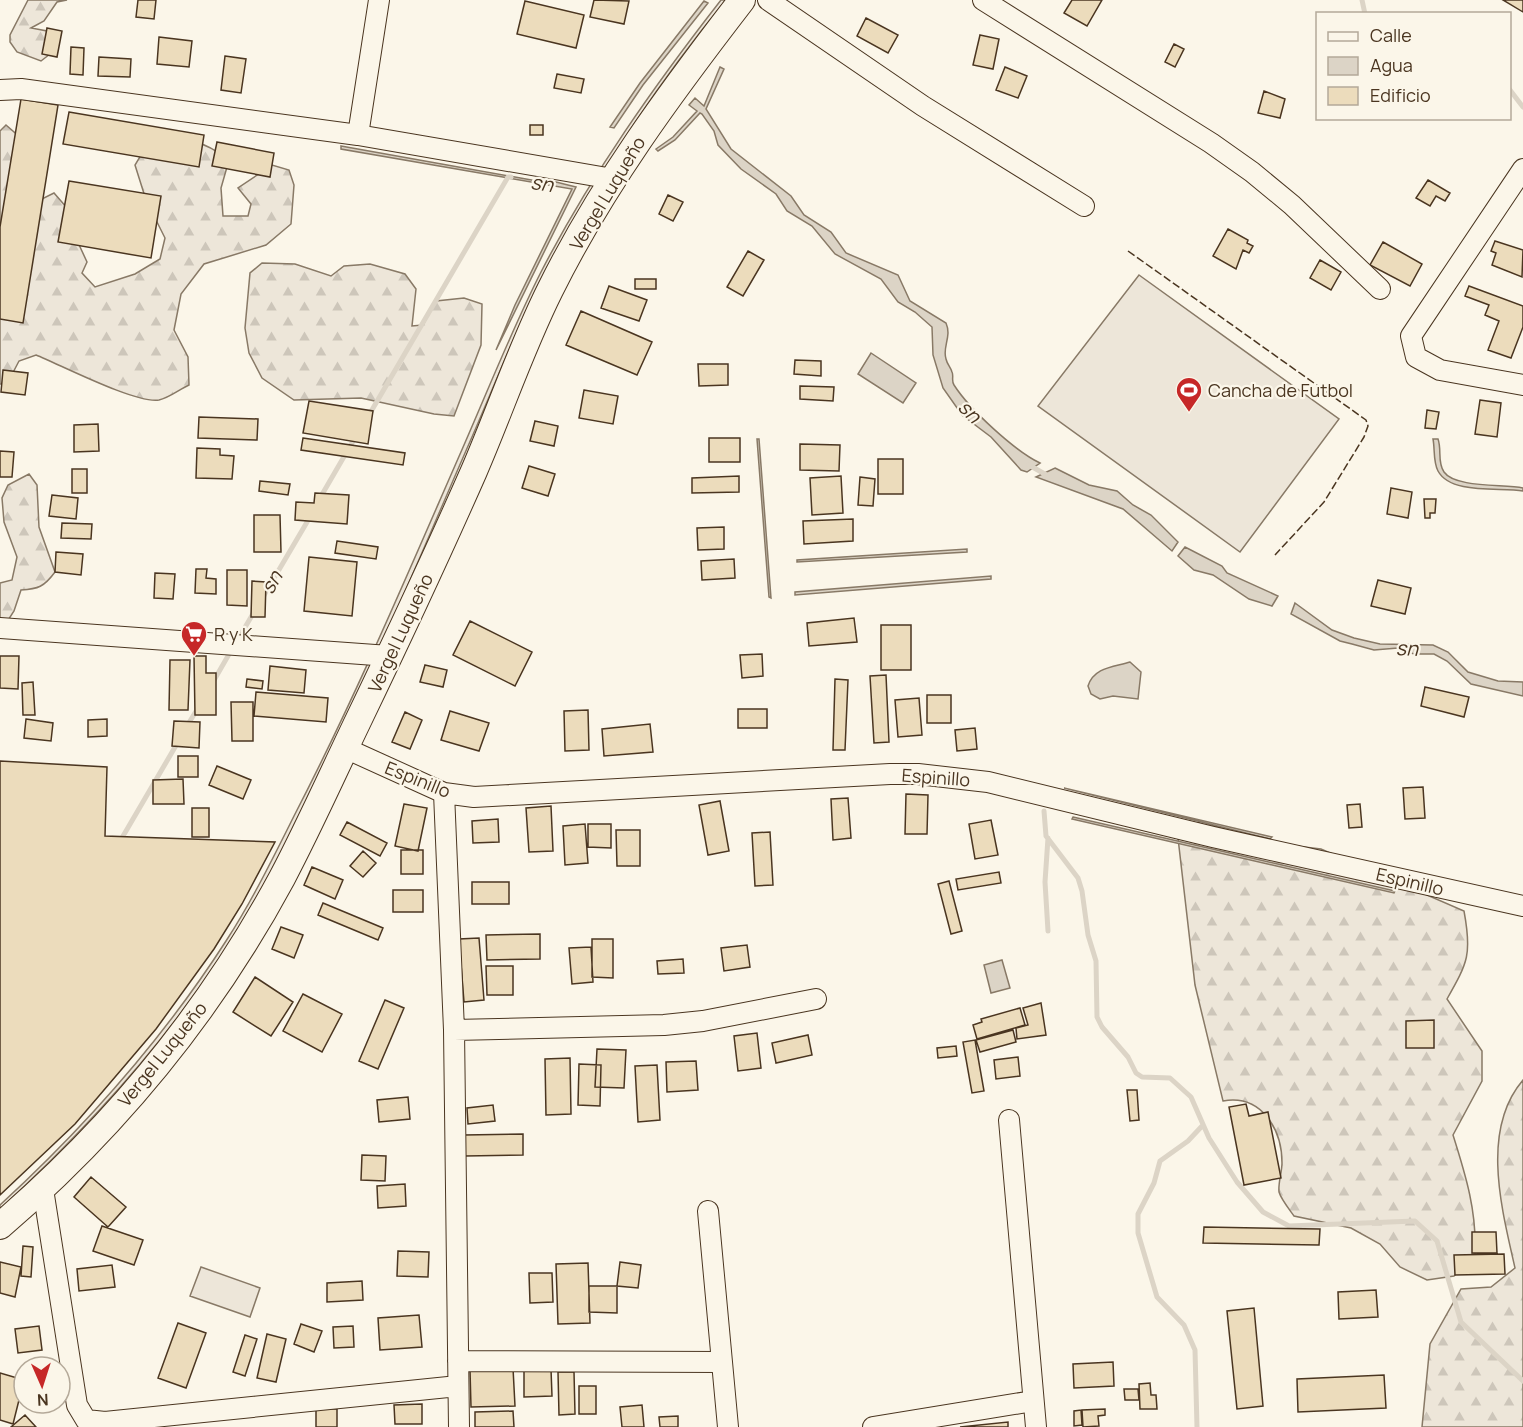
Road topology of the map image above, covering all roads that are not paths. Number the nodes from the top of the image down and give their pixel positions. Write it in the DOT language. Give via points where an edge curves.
graph roads {
  1 [pos="379,0"];
  2 [pos="742,0"];
  3 [pos="768,0"];
  4 [pos="983,0"];
  5 [pos="0,90"];
  6 [pos="358,135"];
  7 [pos="1523,169"];
  8 [pos="613,179"];
  9 [pos="1084,206"];
  10 [pos="1380,289"];
  11 [pos="1523,385"];
  12 [pos="0,628"];
  13 [pos="389,656"];
  14 [pos="345,748"];
  15 [pos="444,793"];
  16 [pos="1523,906"];
  17 [pos="816,999"];
  18 [pos="453,1030"];
  19 [pos="1009,1120"];
  20 [pos="43,1189"];
  21 [pos="708,1210"];
  22 [pos="0,1226"];
  23 [pos="458,1361"];
  24 [pos="722,1362"];
  25 [pos="458,1386"];
  26 [pos="1033,1401"];
  27 [pos="459,1427"];
  28 [pos="728,1427"];
  29 [pos="873,1427"];
  30 [pos="1036,1427"];
  1 -- 6 [label="street"];
  2 -- 8 [label="main road, Vergel Luqueño" via="675,87"];
  3 -- 9 [label="street" via="923,106"];
  4 -- 10 [label="street" via="1252,172"];
  5 -- 6 [label="street" via="21,89"];
  6 -- 8 [label="street"];
  7 -- 11 [label="street" via="1412,336 1416,357 1440,370"];
  8 -- 13 [label="main road, Vergel Luqueño" via="549,291"];
  12 -- 13 [label="street"];
  13 -- 14 [label="main road, Vergel Luqueño"];
  14 -- 15 [label="street, Espinillo"];
  14 -- 20 [label="main road, Vergel Luqueño" via="282,877 219,981 144,1080"];
  15 -- 16 [label="street, Espinillo" via="474,797 879,775 951,776"];
  15 -- 18 [label="street"];
  17 -- 18 [label="street" via="664,1025"];
  18 -- 23 [label="street"];
  19 -- 26 [label="street"];
  20 -- 22 [label="main road, Vergel Luqueño"];
  20 -- 25 [label="street" via="77,1404 86,1420 105,1422"];
  21 -- 24 [label="street"];
  23 -- 24 [label="street"];
  23 -- 25 [label="street"];
  24 -- 28 [label="street"];
  25 -- 27 [label="street"];
  26 -- 29 [label="street"];
  26 -- 30 [label="street"];
}
